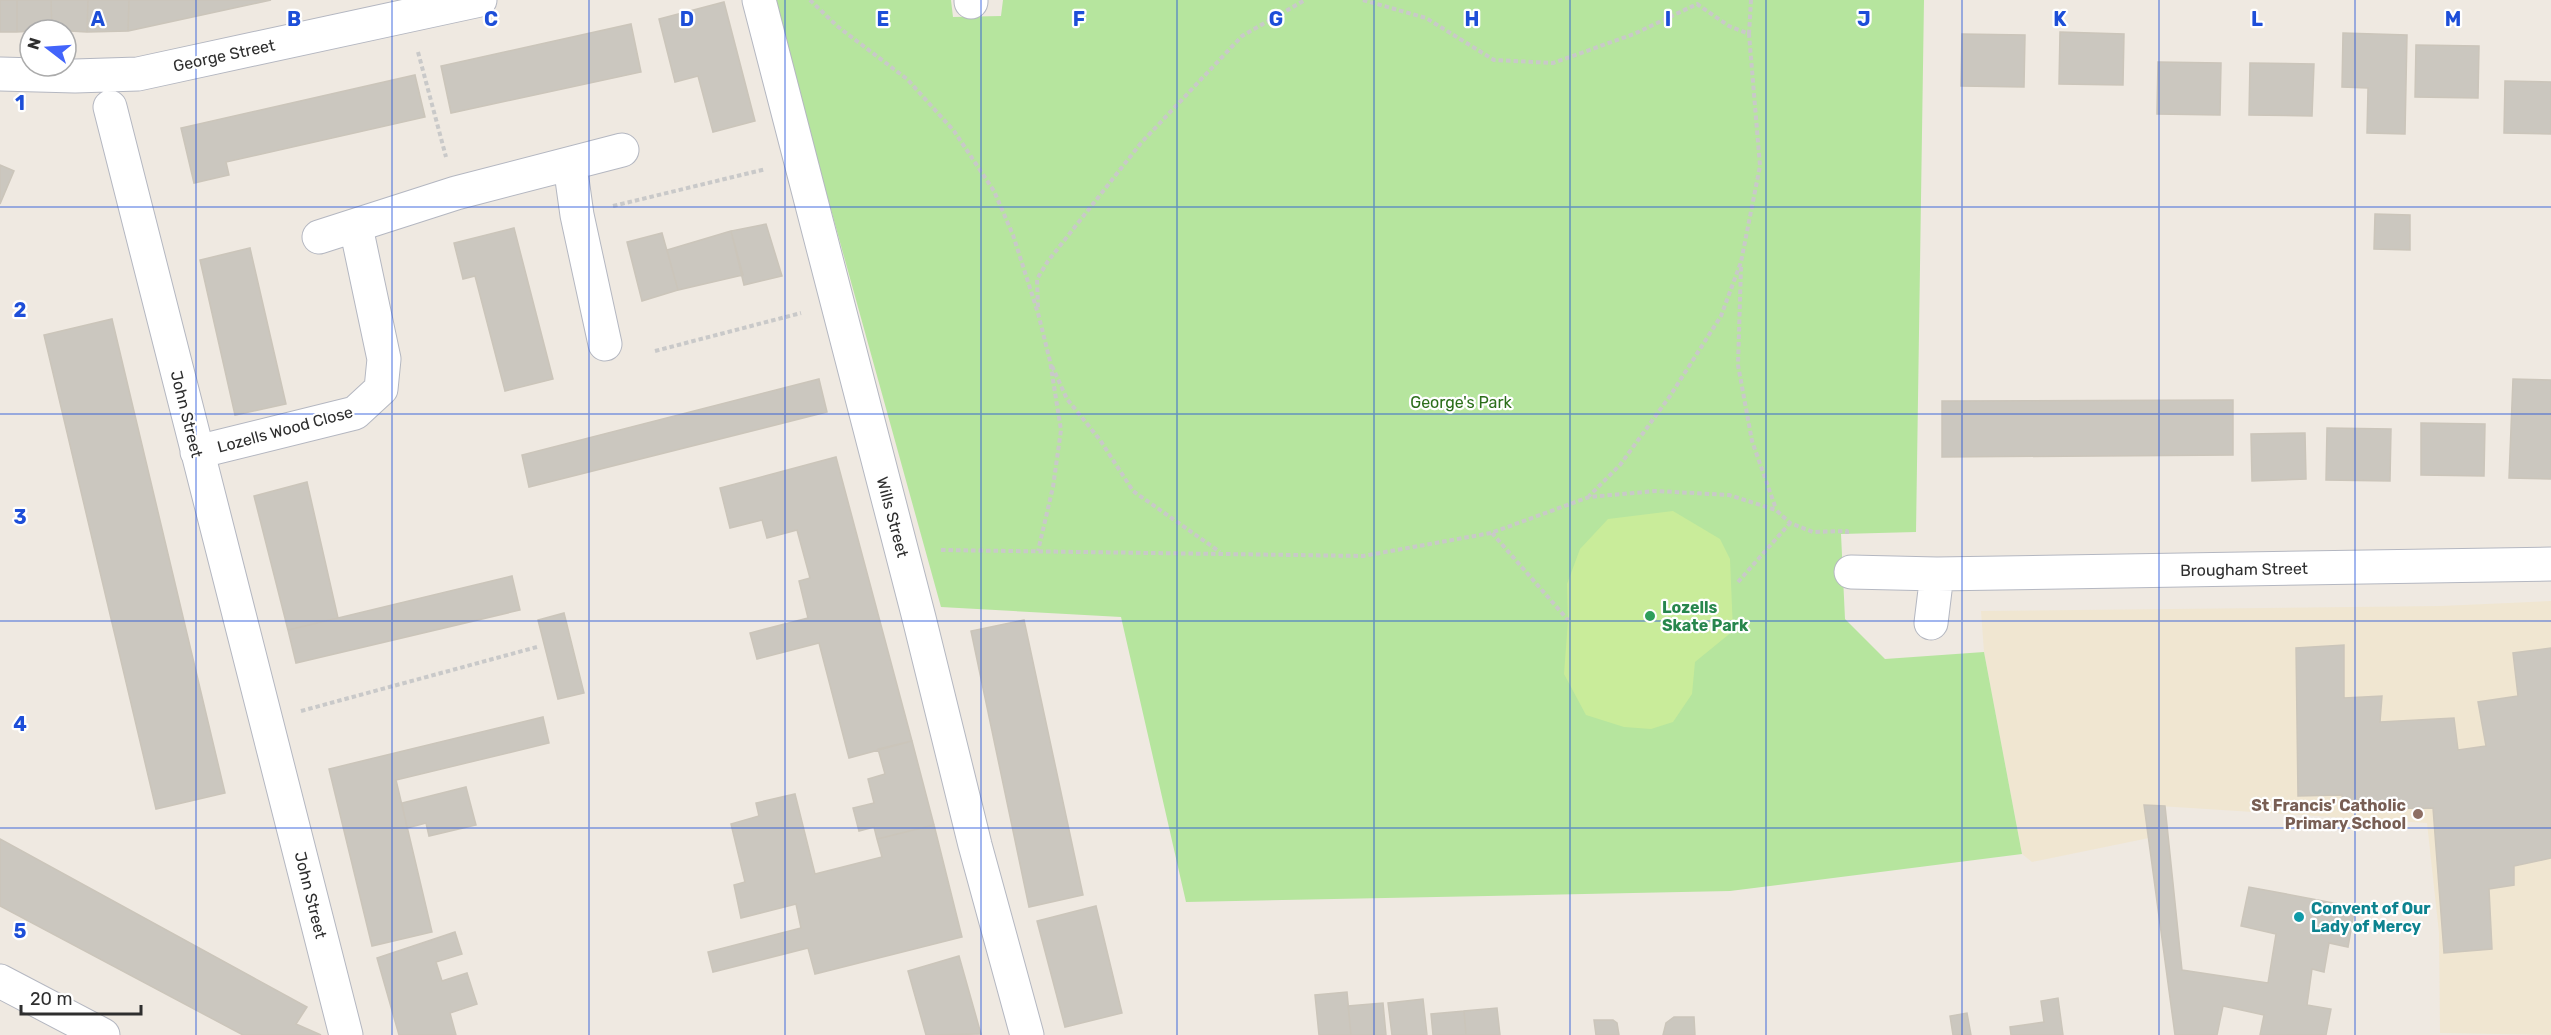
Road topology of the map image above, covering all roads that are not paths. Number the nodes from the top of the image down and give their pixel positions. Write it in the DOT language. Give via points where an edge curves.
graph roads {
  1 [pos="480,0"];
  2 [pos="759,0"];
  3 [pos="0,74"];
  4 [pos="110,107"];
  5 [pos="622,150"];
  6 [pos="570,165"];
  7 [pos="356,227"];
  8 [pos="319,237"];
  9 [pos="605,344"];
  10 [pos="197,452"];
  11 [pos="2551,564"];
  12 [pos="1851,572"];
  13 [pos="1937,573"];
  14 [pos="1931,623"];
  15 [pos="0,981"];
  16 [pos="103,1035"];
  17 [pos="346,1035"];
  18 [pos="1027,1035"];
  1 -- 3 [label="street, George Street" via="138,74"];
  2 -- 18 [label="street, Wills Street"];
  4 -- 10 [label="street, John Street"];
  5 -- 6 [label="street"];
  6 -- 7 [label="street" via="456,193"];
  6 -- 9 [label="street"];
  7 -- 8 [label="street"];
  7 -- 10 [label="street, Lozells Wood Close" via="384,359 381,389 355,413"];
  10 -- 17 [label="street, John Street"];
  11 -- 13 [label="street, Brougham Street"];
  12 -- 13 [label="street, Brougham Street"];
  13 -- 14 [label="street"];
  15 -- 16 [label="street"];
}
